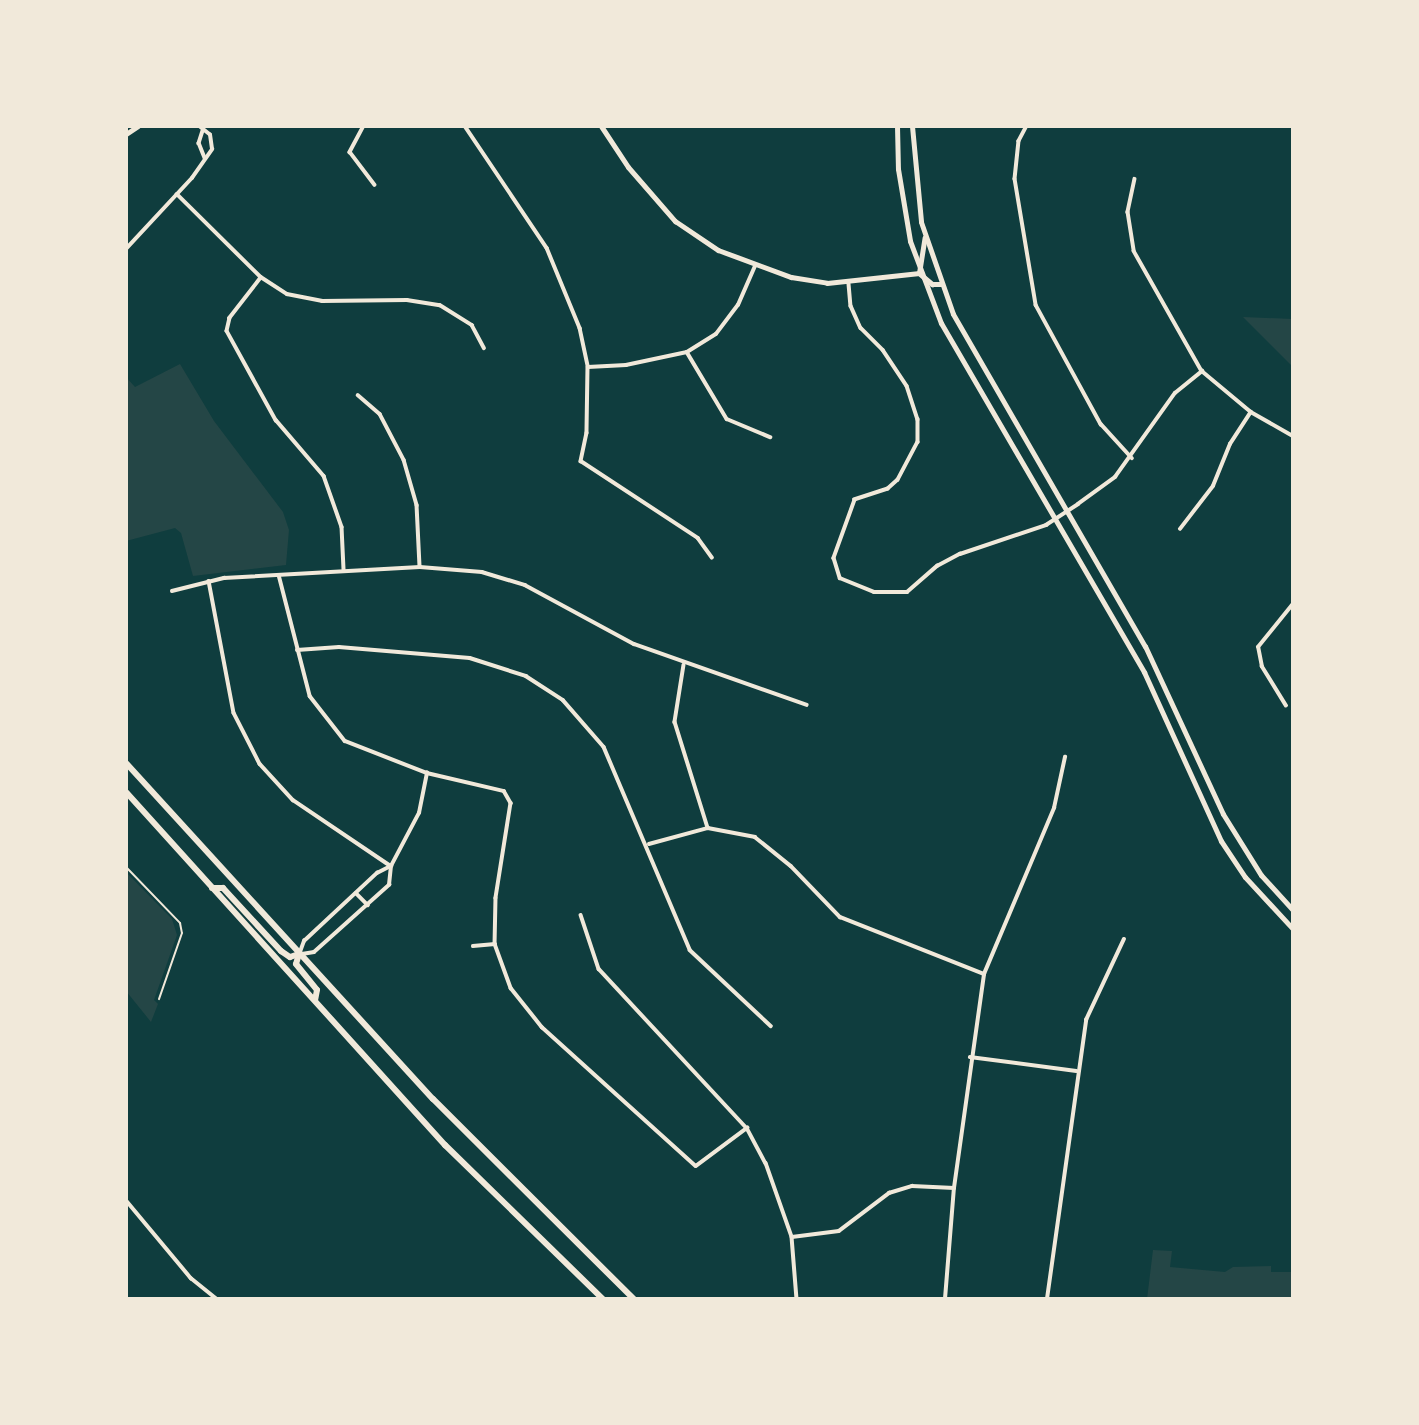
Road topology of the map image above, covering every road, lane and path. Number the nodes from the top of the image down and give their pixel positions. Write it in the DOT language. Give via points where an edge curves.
graph roads {
  1 [pos="199,126"];
  2 [pos="364,126"];
  3 [pos="465,126"];
  4 [pos="601,126"];
  5 [pos="897,126"];
  6 [pos="912,126"];
  7 [pos="1027,126"];
  8 [pos="134,127"];
  9 [pos="203,131"];
  10 [pos="126,134"];
  11 [pos="205,158"];
  12 [pos="1135,179"];
  13 [pos="375,185"];
  14 [pos="177,194"];
  15 [pos="925,237"];
  16 [pos="126,249"];
  17 [pos="755,266"];
  18 [pos="919,273"];
  19 [pos="261,277"];
  20 [pos="849,284"];
  21 [pos="941,284"];
  22 [pos="484,348"];
  23 [pos="687,352"];
  24 [pos="588,367"];
  25 [pos="1202,371"];
  26 [pos="358,394"];
  27 [pos="1251,412"];
  28 [pos="1293,436"];
  29 [pos="771,437"];
  30 [pos="1132,458"];
  31 [pos="1066,512"];
  32 [pos="1054,520"];
  33 [pos="1180,529"];
  34 [pos="712,557"];
  35 [pos="420,567"];
  36 [pos="344,570"];
  37 [pos="279,575"];
  38 [pos="209,581"];
  39 [pos="172,591"];
  40 [pos="1293,604"];
  41 [pos="297,650"];
  42 [pos="684,664"];
  43 [pos="807,705"];
  44 [pos="1286,706"];
  45 [pos="1065,757"];
  46 [pos="126,763"];
  47 [pos="427,774"];
  48 [pos="126,792"];
  49 [pos="708,828"];
  50 [pos="649,845"];
  51 [pos="391,866"];
  52 [pos="126,867"];
  53 [pos="212,888"];
  54 [pos="356,893"];
  55 [pos="368,905"];
  56 [pos="1293,910"];
  57 [pos="581,915"];
  58 [pos="1293,929"];
  59 [pos="1124,939"];
  60 [pos="495,944"];
  61 [pos="473,946"];
  62 [pos="299,954"];
  63 [pos="984,974"];
  64 [pos="159,999"];
  65 [pos="316,1000"];
  66 [pos="771,1026"];
  67 [pos="970,1057"];
  68 [pos="1076,1071"];
  69 [pos="747,1128"];
  70 [pos="954,1188"];
  71 [pos="126,1199"];
  72 [pos="792,1237"];
  73 [pos="217,1299"];
  74 [pos="603,1299"];
  75 [pos="634,1299"];
  76 [pos="797,1299"];
  77 [pos="945,1299"];
  78 [pos="1047,1299"];
  1 -- 9 [label="street"];
  2 -- 13 [label="street" via="350,152"];
  3 -- 24 [label="street" via="547,248 580,328"];
  4 -- 17 [label="main road" via="628,167 675,221 718,250"];
  5 -- 18 [label="main road" via="901,195"];
  6 -- 15 [label="main road" via="916,196"];
  7 -- 30 [label="street" via="1019,141 1015,180 1036,305 1101,424"];
  8 -- 10 [label="main road"];
  9 -- 11 [label="street" via="199,143"];
  9 -- 11 [label="street" via="212,141"];
  11 -- 14 [label="street"];
  12 -- 25 [label="street" via="1128,212 1134,251"];
  14 -- 16 [label="street"];
  14 -- 19 [label="street"];
  15 -- 18 [label="main road"];
  15 -- 21 [label="main road"];
  17 -- 20 [label="main road" via="791,277"];
  17 -- 23 [label="street" via="738,304 716,334"];
  18 -- 20 [label="main road"];
  18 -- 21 [label="main road" via="932,284"];
  18 -- 32 [label="main road" via="941,323"];
  19 -- 22 [label="street" via="301,298 440,305 472,325"];
  19 -- 36 [label="street" via="230,318 227,331 276,420 324,476 342,527"];
  20 -- 32 [label="street" via="851,306 861,328 883,350 907,386 918,419 918,442 888,489 855,499 834,558 836,573 856,587 895,595 907,592 937,566 960,554"];
  21 -- 31 [label="main road" via="965,336"];
  23 -- 24 [label="street" via="626,365"];
  23 -- 29 [label="street" via="727,419"];
  24 -- 34 [label="street" via="587,433 581,461 698,538"];
  25 -- 27 [label="street"];
  25 -- 30 [label="street" via="1168,402"];
  26 -- 35 [label="street" via="380,414 404,460 418,505"];
  27 -- 28 [label="street"];
  27 -- 33 [label="street" via="1230,444 1213,486"];
  30 -- 31 [label="street" via="1115,477"];
  31 -- 32 [label="street"];
  31 -- 56 [label="main road" via="1171,694 1223,814 1261,875"];
  32 -- 58 [label="main road" via="1144,672 1221,841 1245,877"];
  35 -- 36 [label="street"];
  35 -- 42 [label="street" via="482,572 525,584 634,644"];
  36 -- 37 [label="street"];
  37 -- 38 [label="street"];
  37 -- 41 [label="street"];
  38 -- 39 [label="street"];
  38 -- 51 [label="street" via="234,713 260,764 293,800"];
  40 -- 44 [label="street" via="1258,647 1262,667"];
  41 -- 47 [label="street" via="310,696 345,741"];
  41 -- 50 [label="street" via="339,648 470,658 526,676 563,700 604,747"];
  42 -- 43 [label="street"];
  42 -- 49 [label="street" via="675,722"];
  45 -- 63 [label="street" via="1054,808"];
  46 -- 62 [label="main road"];
  47 -- 51 [label="street" via="419,813"];
  47 -- 60 [label="street" via="504,791 511,803 496,898"];
  48 -- 53 [label="main road"];
  49 -- 50 [label="street"];
  49 -- 63 [label="street" via="737,831 769,846 840,917"];
  50 -- 66 [label="street" via="690,950"];
  51 -- 54 [label="street"];
  51 -- 55 [label="street" via="388,885"];
  52 -- 64 [label="path" via="180,923 182,933"];
  53 -- 62 [label="main road" via="223,888 281,951 290,957"];
  53 -- 65 [label="main road"];
  54 -- 55 [label="street"];
  54 -- 62 [label="street" via="304,941"];
  55 -- 62 [label="street" via="314,952"];
  57 -- 69 [label="street" via="599,969"];
  59 -- 68 [label="street" via="1086,1020"];
  60 -- 61 [label="street"];
  60 -- 69 [label="street" via="511,988 541,1027 696,1167"];
  62 -- 65 [label="main road" via="296,964 317,990"];
  62 -- 75 [label="main road" via="467,1135"];
  63 -- 67 [label="street"];
  65 -- 74 [label="main road" via="445,1145"];
  67 -- 68 [label="street"];
  67 -- 70 [label="street"];
  68 -- 78 [label="street"];
  69 -- 72 [label="street" via="766,1163"];
  70 -- 72 [label="street" via="912,1186 889,1193 839,1231"];
  70 -- 77 [label="street"];
  71 -- 73 [label="street" via="191,1278"];
  72 -- 76 [label="street"];
}
